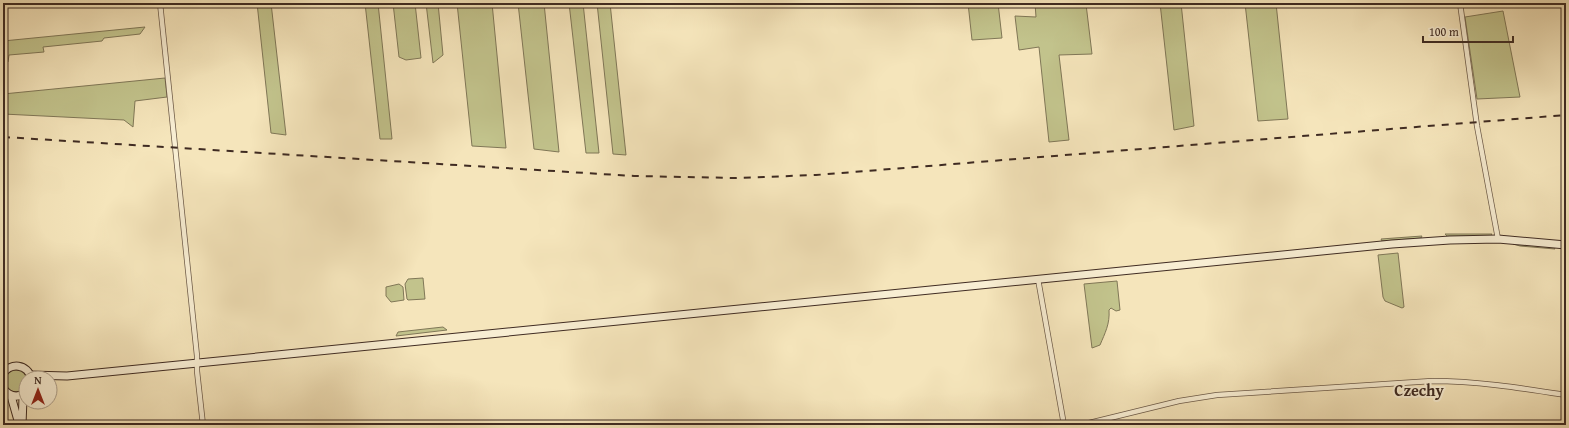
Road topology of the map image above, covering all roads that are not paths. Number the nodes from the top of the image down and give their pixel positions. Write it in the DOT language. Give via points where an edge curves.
graph roads {
  1 [pos="160,3"];
  2 [pos="1460,3"];
  3 [pos="1498,239"];
  4 [pos="1566,245"];
  5 [pos="1038,279"];
  6 [pos="197,363"];
  7 [pos="26,370"];
  8 [pos="3,374"];
  9 [pos="58,376"];
  10 [pos="67,376"];
  11 [pos="58,378"];
  12 [pos="3,389"];
  13 [pos="1566,395"];
  14 [pos="11,396"];
  15 [pos="18,396"];
  16 [pos="22,410"];
  17 [pos="21,425"];
  18 [pos="202,425"];
  19 [pos="1064,425"];
  20 [pos="1081,425"];
  1 -- 6 [label="street"];
  2 -- 3 [label="street" via="1477,126"];
  3 -- 4 [label="main road"];
  3 -- 5 [label="main road" via="1392,244"];
  5 -- 6 [label="main road"];
  5 -- 19 [label="street"];
  6 -- 10 [label="main road"];
  6 -- 18 [label="street"];
  7 -- 8 [label="main road" via="18,366 8,368"];
  9 -- 10 [label="main road"];
  10 -- 11 [label="main road"];
  12 -- 14 [label="main road"];
  13 -- 20 [label="street" via="1456,381 1282,390 1179,401"];
  14 -- 15 [label="main road"];
  14 -- 17 [label="main road"];
  16 -- 17 [label="main road"];
}
